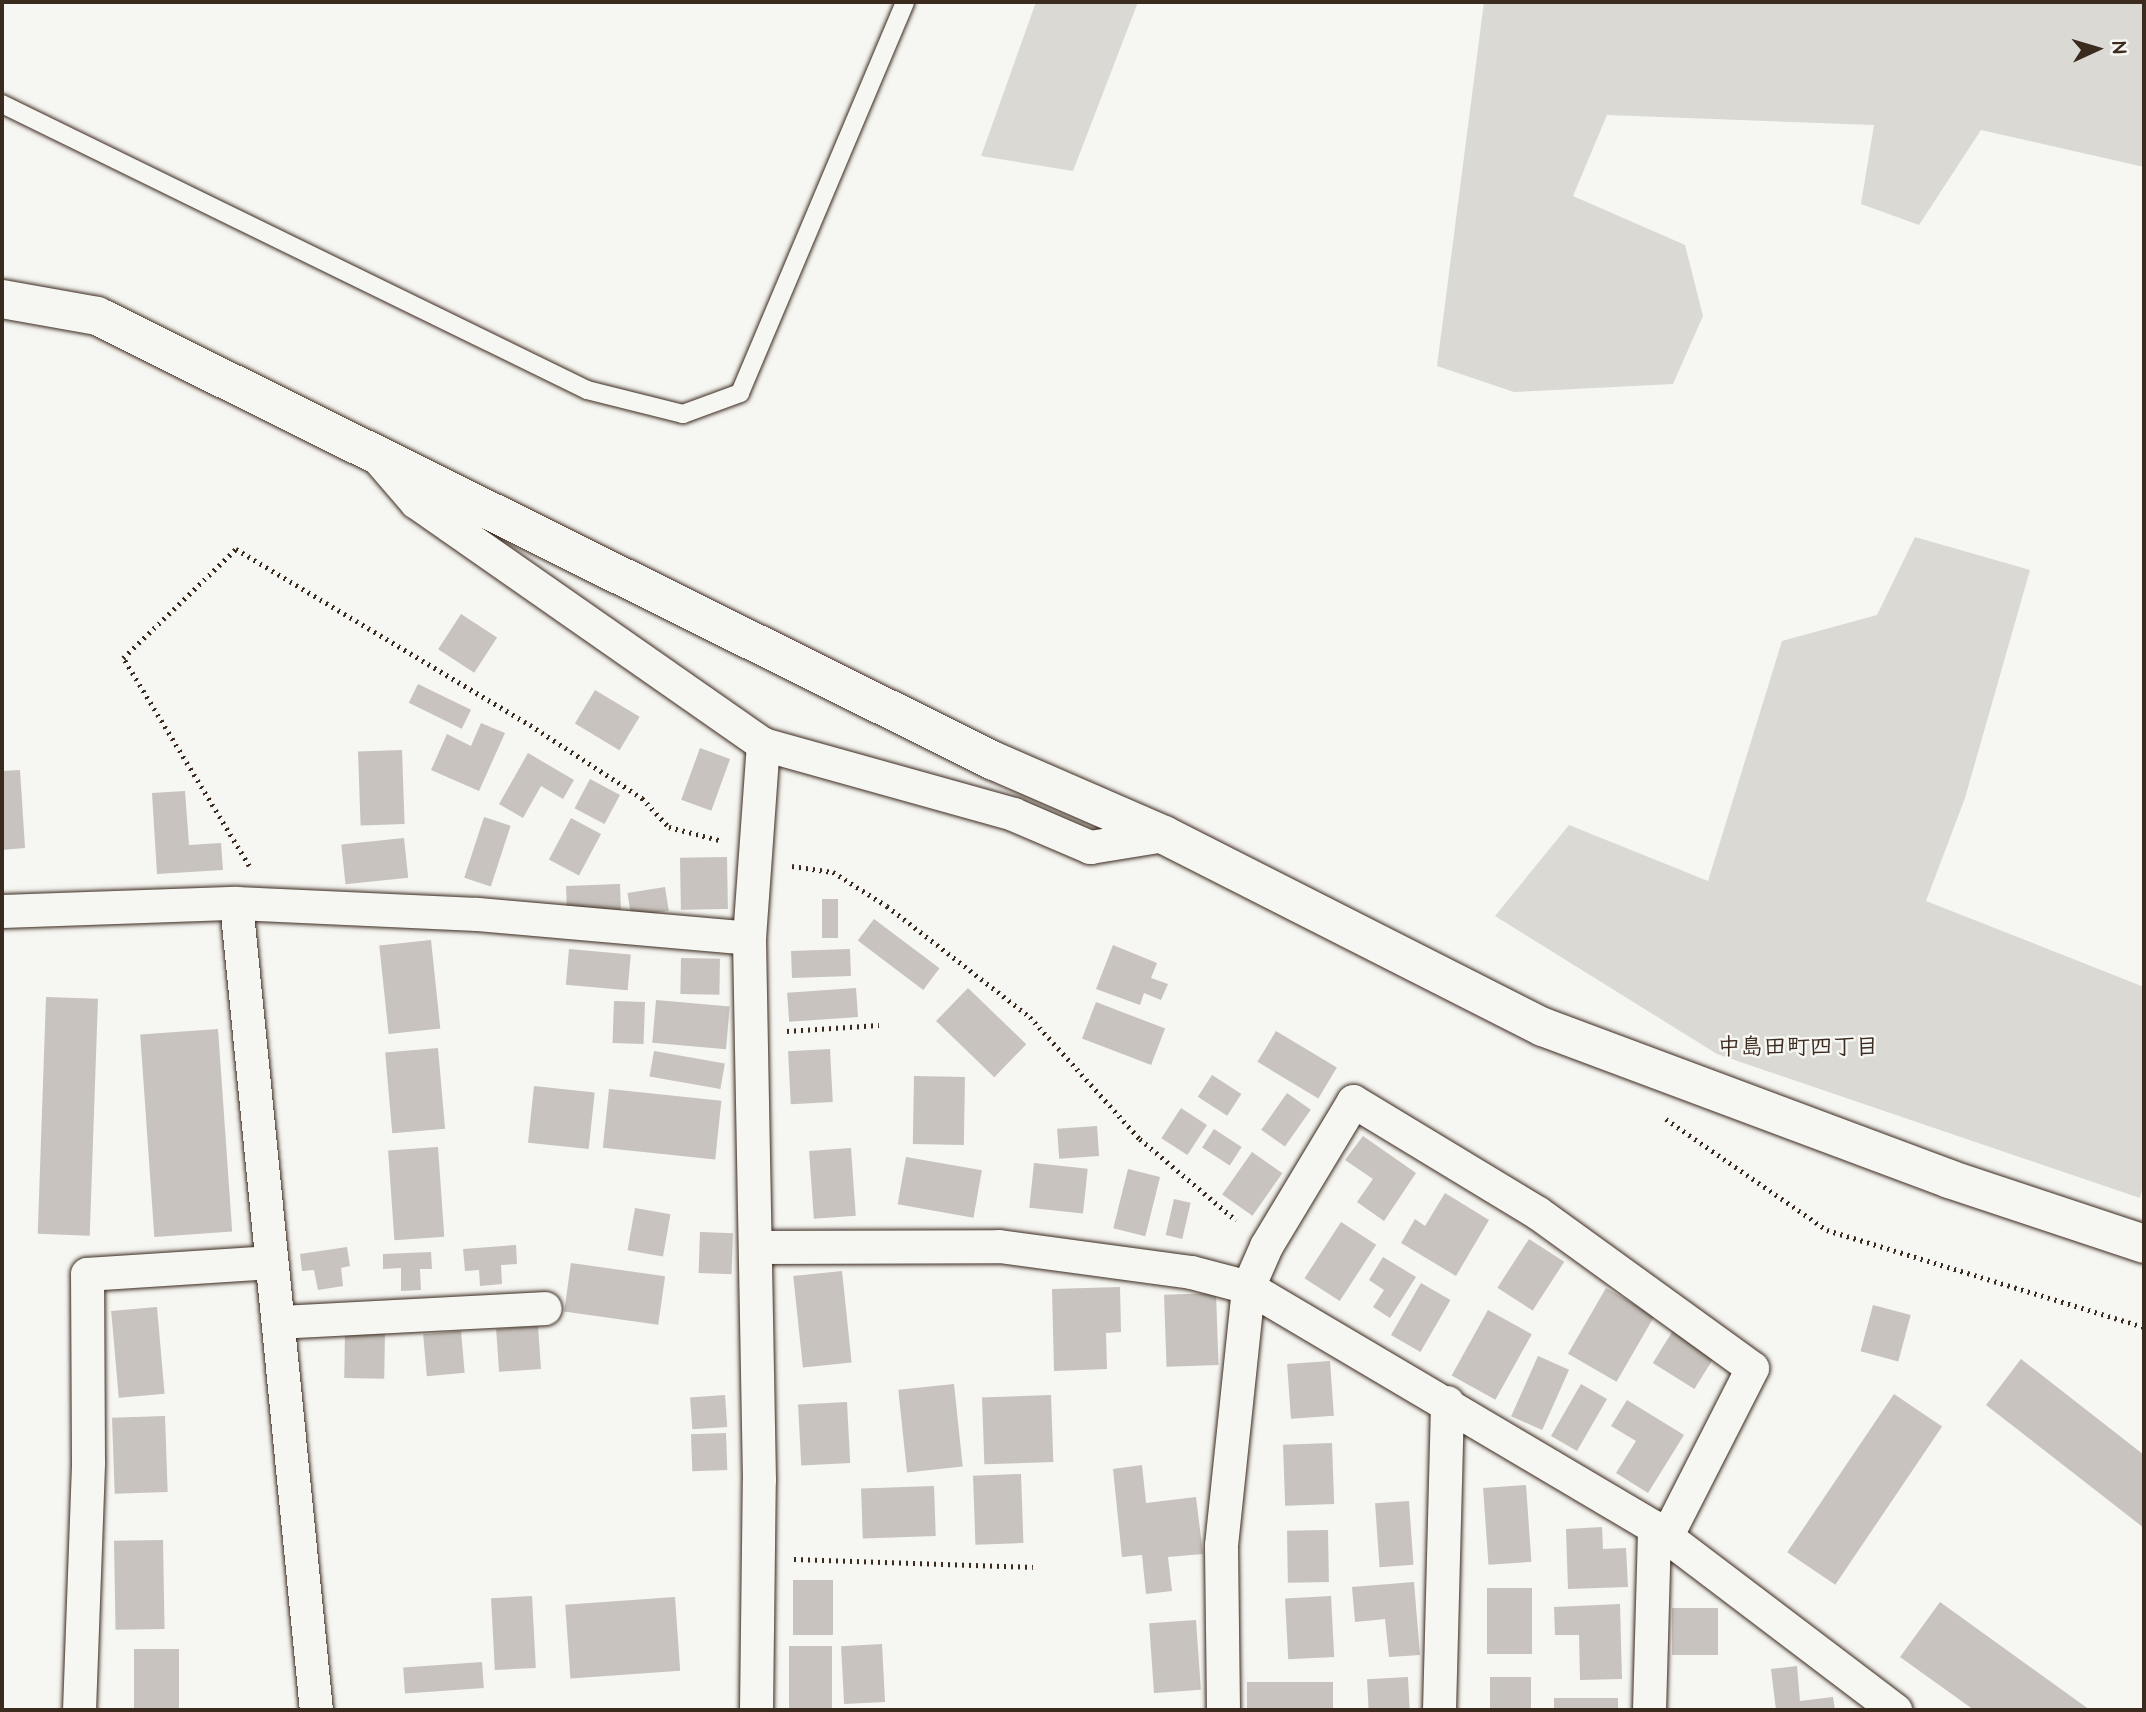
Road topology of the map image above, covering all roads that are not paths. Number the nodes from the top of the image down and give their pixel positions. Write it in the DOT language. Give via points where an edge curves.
graph roads {
  1 [pos="905,2"];
  2 [pos="2,104"];
  3 [pos="2,271"];
  4 [pos="2,299"];
  5 [pos="97,316"];
  6 [pos="368,446"];
  7 [pos="763,744"];
  8 [pos="1164,835"];
  9 [pos="236,903"];
  10 [pos="2,911"];
  11 [pos="750,938"];
  12 [pos="2144,1244"];
  13 [pos="755,1247"];
  14 [pos="271,1262"];
  15 [pos="1248,1287"];
  16 [pos="545,1308"];
  17 [pos="278,1322"];
  18 [pos="1447,1402"];
  19 [pos="1660,1532"];
  20 [pos="79,1710"];
  21 [pos="316,1710"];
  22 [pos="756,1710"];
  23 [pos="1223,1710"];
  24 [pos="1439,1710"];
  25 [pos="1649,1710"];
  26 [pos="1895,1710"];
  1 -- 2 [label="lane" via="740,393 683,414 587,390"];
  3 -- 5 [label="street"];
  4 -- 5 [label="street"];
  5 -- 6 [label="street"];
  6 -- 7 [label="street" via="416,502"];
  6 -- 8 [label="street" via="994,761"];
  7 -- 8 [label="street" via="1013,814 1090,847"];
  7 -- 11 [label="street"];
  8 -- 12 [label="street" via="1543,1027 1949,1179"];
  9 -- 10 [label="street"];
  9 -- 11 [label="street" via="477,914"];
  9 -- 14 [label="street"];
  11 -- 13 [label="street"];
  13 -- 15 [label="street" via="999,1246 1191,1272"];
  13 -- 22 [label="street"];
  14 -- 17 [label="street"];
  14 -- 20 [label="street" via="87,1274 88,1461"];
  15 -- 18 [label="street"];
  15 -- 19 [label="street" via="1266,1246 1353,1101 1538,1213 1752,1368"];
  15 -- 23 [label="street" via="1221,1545"];
  16 -- 17 [label="street"];
  17 -- 21 [label="street"];
  18 -- 19 [label="street"];
  18 -- 24 [label="street"];
  19 -- 25 [label="street"];
  19 -- 26 [label="street"];
}
